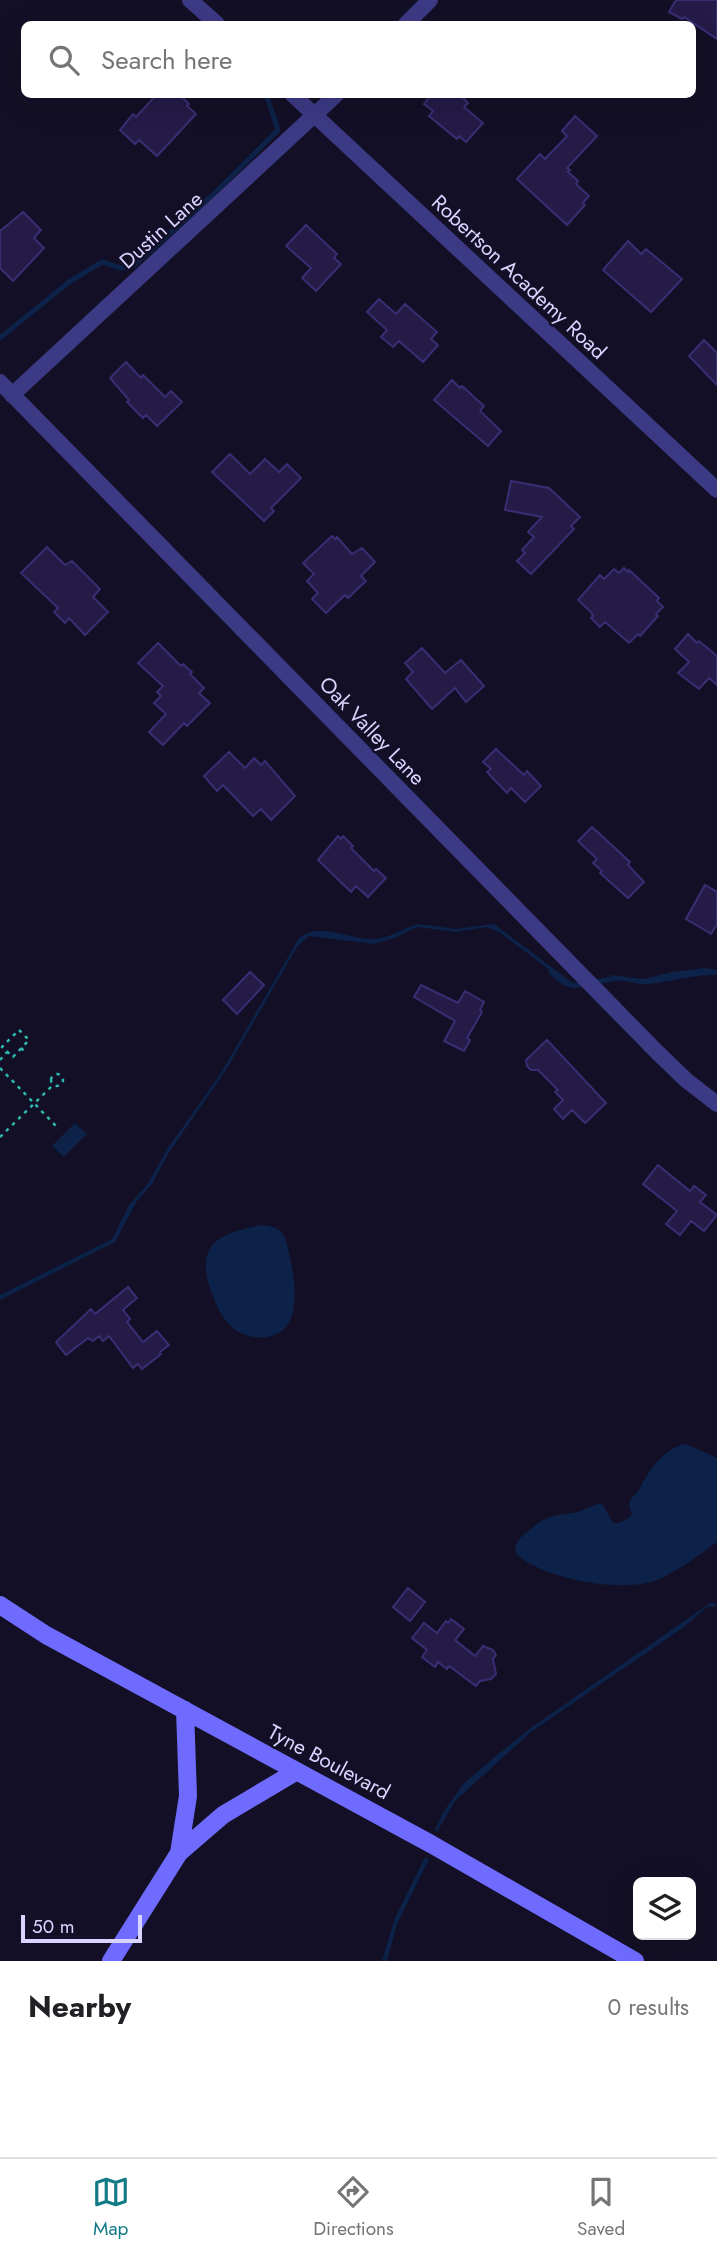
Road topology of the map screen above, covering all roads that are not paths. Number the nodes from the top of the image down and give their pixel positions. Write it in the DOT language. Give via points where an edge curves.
graph roads {
  1 [pos="190,0"];
  2 [pos="430,0"];
  3 [pos="213,21"];
  4 [pos="409,21"];
  5 [pos="296,98"];
  6 [pos="333,98"];
  7 [pos="315,117"];
  8 [pos="0,382"];
  9 [pos="12,395"];
  10 [pos="717,490"];
  11 [pos="717,1104"];
  12 [pos="0,1605"];
  13 [pos="185,1710"];
  14 [pos="297,1770"];
  15 [pos="179,1853"];
  16 [pos="111,1961"];
  17 [pos="635,1961"];
  1 -- 3 [label="street"];
  2 -- 4 [label="street"];
  5 -- 7 [label="street, Robertson Academy Road"];
  6 -- 7 [label="street, Dustin Lane"];
  7 -- 9 [label="street, Dustin Lane"];
  7 -- 10 [label="street, Robertson Academy Road"];
  8 -- 9 [label="street, Oak Valley Lane"];
  9 -- 11 [label="street, Oak Valley Lane" via="656,1051"];
  12 -- 13 [label="street, Tyne Boulevard"];
  13 -- 14 [label="street, Tyne Boulevard"];
  13 -- 15 [label="street" via="188,1796"];
  14 -- 15 [label="street" via="223,1815"];
  14 -- 17 [label="street, Tyne Boulevard"];
  15 -- 16 [label="street"];
}
